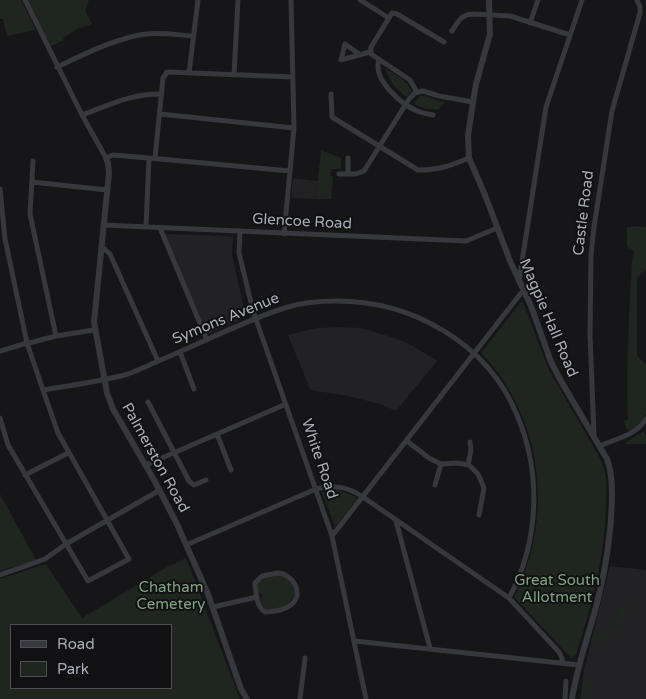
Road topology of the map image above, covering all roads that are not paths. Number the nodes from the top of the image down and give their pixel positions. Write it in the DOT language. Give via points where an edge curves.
graph roads {
  1 [pos="24,0"];
  2 [pos="198,0"];
  3 [pos="238,0"];
  4 [pos="291,0"];
  5 [pos="360,0"];
  6 [pos="489,0"];
  7 [pos="538,0"];
  8 [pos="582,0"];
  9 [pos="637,0"];
  10 [pos="643,11"];
  11 [pos="490,15"];
  12 [pos="388,18"];
  13 [pos="530,23"];
  14 [pos="452,31"];
  15 [pos="570,35"];
  16 [pos="193,36"];
  17 [pos="444,42"];
  18 [pos="370,52"];
  19 [pos="359,54"];
  20 [pos="378,60"];
  21 [pos="57,67"];
  22 [pos="190,72"];
  23 [pos="234,75"];
  24 [pos="293,77"];
  25 [pos="417,92"];
  26 [pos="162,94"];
  27 [pos="331,94"];
  28 [pos="473,102"];
  29 [pos="405,104"];
  30 [pos="160,114"];
  31 [pos="82,115"];
  32 [pos="433,115"];
  33 [pos="294,128"];
  34 [pos="380,146"];
  35 [pos="106,158"];
  36 [pos="152,158"];
  37 [pos="348,158"];
  38 [pos="469,158"];
  39 [pos="33,161"];
  40 [pos="290,171"];
  41 [pos="339,174"];
  42 [pos="348,174"];
  43 [pos="32,182"];
  44 [pos="0,189"];
  45 [pos="107,190"];
  46 [pos="103,225"];
  47 [pos="146,226"];
  48 [pos="160,228"];
  49 [pos="497,228"];
  50 [pos="240,231"];
  51 [pos="284,234"];
  52 [pos="2,240"];
  53 [pos="101,246"];
  54 [pos="519,281"];
  55 [pos="524,292"];
  56 [pos="256,319"];
  57 [pos="94,330"];
  58 [pos="56,336"];
  59 [pos="207,340"];
  60 [pos="28,343"];
  61 [pos="0,350"];
  62 [pos="180,352"];
  63 [pos="475,354"];
  64 [pos="158,361"];
  65 [pos="104,379"];
  66 [pos="194,389"];
  67 [pos="43,390"];
  68 [pos="148,402"];
  69 [pos="286,404"];
  70 [pos="0,418"];
  71 [pos="646,419"];
  72 [pos="644,427"];
  73 [pos="217,434"];
  74 [pos="594,435"];
  75 [pos="407,441"];
  76 [pos="470,442"];
  77 [pos="600,446"];
  78 [pos="68,452"];
  79 [pos="174,452"];
  80 [pos="441,464"];
  81 [pos="146,465"];
  82 [pos="468,465"];
  83 [pos="231,470"];
  84 [pos="24,475"];
  85 [pos="206,480"];
  86 [pos="435,485"];
  87 [pos="316,489"];
  88 [pos="160,490"];
  89 [pos="364,497"];
  90 [pos="479,515"];
  91 [pos="107,520"];
  92 [pos="396,520"];
  93 [pos="332,536"];
  94 [pos="66,544"];
  95 [pos="186,545"];
  96 [pos="0,575"];
  97 [pos="257,596"];
  98 [pos="509,598"];
  99 [pos="213,608"];
  100 [pos="354,640"];
  101 [pos="430,648"];
  102 [pos="305,658"];
  103 [pos="562,662"];
  104 [pos="579,665"];
  105 [pos="566,681"];
  106 [pos="247,699"];
  107 [pos="300,699"];
  108 [pos="366,699"];
  109 [pos="564,699"];
  110 [pos="572,699"];
  1 -- 21 [label="street"];
  2 -- 16 [label="street"];
  3 -- 23 [label="street"];
  4 -- 24 [label="street"];
  5 -- 12 [label="street"];
  6 -- 11 [label="street, Magpie Hall Road"];
  7 -- 13 [label="street"];
  8 -- 15 [label="street"];
  9 -- 10 [label="street, Castle Road"];
  10 -- 74 [label="street, Castle Road" via="612,111 594,227 590,335"];
  11 -- 13 [label="street" via="510,16"];
  11 -- 14 [label="street" via="469,14 458,20"];
  11 -- 28 [label="street, Magpie Hall Road" via="490,34"];
  12 -- 17 [label="street" via="392,13 397,14"];
  12 -- 18 [label="street"];
  13 -- 15 [label="street"];
  15 -- 54 [label="street" via="546,107"];
  16 -- 21 [label="street" via="139,36"];
  16 -- 22 [label="street"];
  18 -- 19 [label="street"];
  18 -- 20 [label="street"];
  20 -- 25 [label="street" via="410,80"];
  20 -- 29 [label="street" via="382,80"];
  21 -- 31 [label="street"];
  22 -- 23 [label="street"];
  22 -- 26 [label="street" via="165,74"];
  23 -- 24 [label="street"];
  24 -- 33 [label="street"];
  25 -- 28 [label="street" via="426,91"];
  25 -- 29 [label="street"];
  26 -- 30 [label="street"];
  26 -- 31 [label="street" via="135,96"];
  27 -- 34 [label="street" via="332,117"];
  28 -- 38 [label="street, Magpie Hall Road" via="467,141"];
  29 -- 32 [label="street"];
  29 -- 34 [label="street"];
  30 -- 33 [label="street"];
  30 -- 36 [label="street"];
  31 -- 35 [label="street"];
  33 -- 40 [label="street"];
  34 -- 38 [label="street" via="418,170 448,167"];
  34 -- 42 [label="street" via="364,170"];
  35 -- 36 [label="street" via="112,155"];
  35 -- 45 [label="street, Palmerston Road" via="109,168"];
  36 -- 40 [label="street"];
  36 -- 47 [label="street"];
  37 -- 42 [label="street"];
  38 -- 49 [label="street, Magpie Hall Road"];
  39 -- 43 [label="street"];
  40 -- 51 [label="street"];
  41 -- 42 [label="street"];
  43 -- 45 [label="street"];
  43 -- 58 [label="street" via="30,214"];
  44 -- 52 [label="street"];
  45 -- 46 [label="street, Palmerston Road"];
  46 -- 47 [label="street, Glencoe Road"];
  46 -- 53 [label="street, Palmerston Road"];
  47 -- 48 [label="street, Glencoe Road"];
  48 -- 50 [label="street, Glencoe Road"];
  48 -- 59 [label="street"];
  49 -- 51 [label="street, Glencoe Road" via="466,242"];
  49 -- 54 [label="street, Magpie Hall Road"];
  50 -- 51 [label="street, Glencoe Road"];
  50 -- 56 [label="street, White Road" via="239,254"];
  52 -- 60 [label="street"];
  53 -- 57 [label="street, Palmerston Road"];
  53 -- 64 [label="street" via="110,254"];
  54 -- 55 [label="street, Magpie Hall Road"];
  55 -- 63 [label="street"];
  55 -- 74 [label="street, Magpie Hall Road" via="554,368"];
  56 -- 59 [label="street, Symons Avenue"];
  56 -- 63 [label="street, Symons Avenue" via="290,306 310,303 354,301 376,304 431,323"];
  56 -- 69 [label="street, White Road"];
  57 -- 58 [label="street"];
  57 -- 65 [label="street, Palmerston Road"];
  58 -- 60 [label="street"];
  59 -- 62 [label="street, Symons Avenue"];
  60 -- 61 [label="street"];
  60 -- 67 [label="street"];
  62 -- 64 [label="street, Symons Avenue"];
  62 -- 66 [label="street"];
  63 -- 75 [label="street"];
  63 -- 98 [label="street, Symons Avenue" via="495,375 513,406 532,463 534,500 529,543"];
  64 -- 65 [label="street, Symons Avenue" via="128,374"];
  65 -- 67 [label="street, Symons Avenue"];
  65 -- 81 [label="street, Palmerston Road" via="113,409"];
  67 -- 78 [label="street"];
  68 -- 79 [label="street"];
  69 -- 73 [label="street"];
  69 -- 87 [label="street, White Road"];
  70 -- 84 [label="street" via="8,445"];
  71 -- 72 [label="street"];
  72 -- 77 [label="street"];
  73 -- 79 [label="street"];
  73 -- 83 [label="street"];
  74 -- 77 [label="street, Magpie Hall Road"];
  75 -- 80 [label="street"];
  75 -- 89 [label="street"];
  76 -- 82 [label="street"];
  77 -- 104 [label="street, Magpie Hall Road" via="611,472 610,538 598,598"];
  78 -- 84 [label="street"];
  78 -- 91 [label="street"];
  79 -- 81 [label="street"];
  79 -- 85 [label="street" via="194,486"];
  80 -- 82 [label="street"];
  80 -- 86 [label="street"];
  81 -- 88 [label="street, Palmerston Road"];
  82 -- 90 [label="street" via="478,474 484,488"];
  84 -- 94 [label="street"];
  87 -- 89 [label="street" via="342,486"];
  87 -- 93 [label="street, White Road"];
  87 -- 95 [label="street"];
  88 -- 91 [label="street"];
  88 -- 95 [label="street, Palmerston Road"];
  89 -- 92 [label="street"];
  89 -- 93 [label="street"];
  91 -- 94 [label="street"];
  91 -- 94 [label="street" via="129,559 88,581"];
  92 -- 98 [label="street"];
  92 -- 101 [label="street"];
  93 -- 100 [label="street, White Road"];
  94 -- 96 [label="street" via="45,559"];
  95 -- 99 [label="street, Palmerston Road"];
  97 -- 97 [label="street" via="255,583 262,576 286,574 296,585 296,598 288,607 265,612 261,610"];
  97 -- 99 [label="street"];
  98 -- 103 [label="street" via="559,652"];
  99 -- 106 [label="street, Palmerston Road"];
  100 -- 101 [label="street"];
  100 -- 108 [label="street, White Road"];
  101 -- 103 [label="street"];
  102 -- 107 [label="street"];
  103 -- 104 [label="street"];
  104 -- 110 [label="street, Magpie Hall Road"];
  105 -- 109 [label="street"];
}
